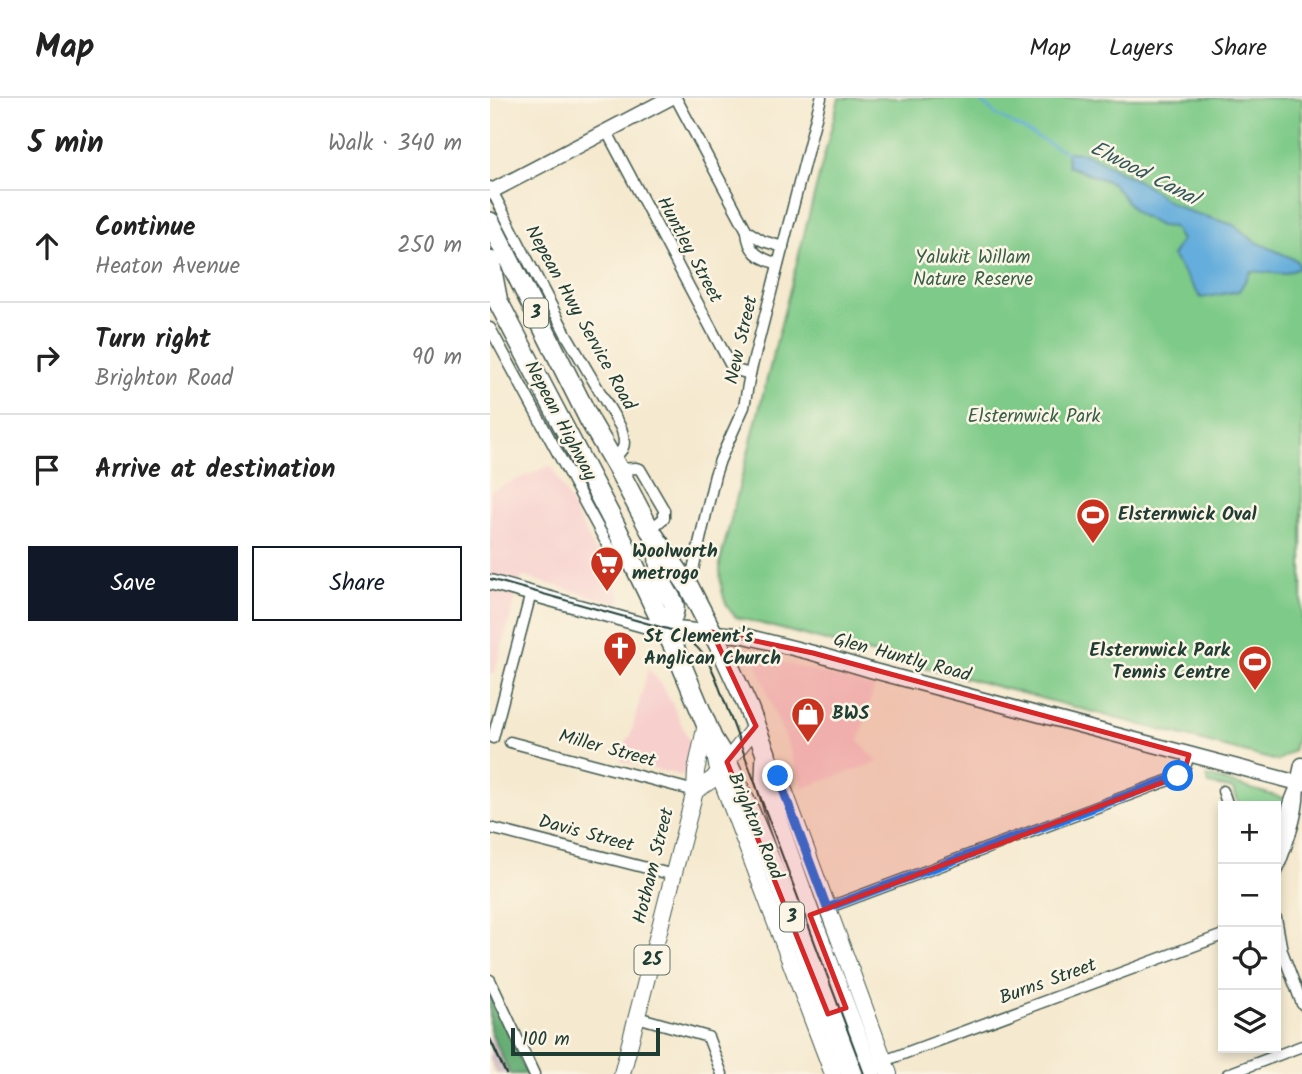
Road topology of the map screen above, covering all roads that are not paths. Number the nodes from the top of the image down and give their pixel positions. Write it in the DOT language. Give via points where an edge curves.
graph roads {
  1 [pos="670,98"];
  2 [pos="676,98"];
  3 [pos="821,98"];
  4 [pos="607,132"];
  5 [pos="491,190"];
  6 [pos="490,222"];
  7 [pos="747,231"];
  8 [pos="783,247"];
  9 [pos="490,261"];
  10 [pos="778,264"];
  11 [pos="494,294"];
  12 [pos="490,328"];
  13 [pos="750,374"];
  14 [pos="614,464"];
  15 [pos="592,499"];
  16 [pos="654,536"];
  17 [pos="630,556"];
  18 [pos="490,582"];
  19 [pos="689,587"];
  20 [pos="531,593"];
  21 [pos="666,629"];
  22 [pos="712,632"];
  23 [pos="756,726"];
  24 [pos="709,731"];
  25 [pos="510,742"];
  26 [pos="491,745"];
  27 [pos="766,754"];
  28 [pos="1189,755"];
  29 [pos="1302,765"];
  30 [pos="723,767"];
  31 [pos="1300,784"];
  32 [pos="695,791"];
  33 [pos="1223,791"];
  34 [pos="1226,801"];
  35 [pos="492,827"];
  36 [pos="1280,864"];
  37 [pos="674,875"];
  38 [pos="827,908"];
  39 [pos="1218,937"];
  40 [pos="1281,950"];
  41 [pos="490,979"];
  42 [pos="1299,986"];
  43 [pos="1302,1004"];
  44 [pos="837,1011"];
  45 [pos="637,1017"];
  46 [pos="871,1028"];
  47 [pos="1302,1046"];
  48 [pos="881,1070"];
  49 [pos="534,1074"];
  50 [pos="622,1074"];
  51 [pos="722,1074"];
  52 [pos="833,1074"];
  53 [pos="851,1074"];
  54 [pos="1228,1074"];
  1 -- 4 [label="main road"];
  2 -- 7 [label="street"];
  3 -- 8 [label="street, New Street"];
  4 -- 5 [label="main road"];
  4 -- 13 [label="street, Huntley Street" via="732,367"];
  5 -- 14 [label="street, Nepean Hwy Service Road" via="621,428 623,449"];
  6 -- 14 [label="highway, Nepean Highway / 3"];
  7 -- 8 [label="street"];
  7 -- 10 [label="street" via="753,250"];
  8 -- 10 [label="street, New Street"];
  9 -- 11 [label="highway, Nepean Highway"];
  10 -- 13 [label="street, New Street"];
  11 -- 15 [label="highway, Nepean Highway / 3"];
  12 -- 15 [label="street"];
  13 -- 19 [label="street, New Street" via="744,407 715,475"];
  14 -- 16 [label="highway, Nepean Highway / 3"];
  15 -- 17 [label="highway, Nepean Highway / 3"];
  15 -- 17 [label="street" via="610,550"];
  16 -- 19 [label="highway, Nepean Highway / 3"];
  16 -- 21 [label="highway" via="661,578 675,607"];
  17 -- 21 [label="highway, Nepean Highway / 3"];
  18 -- 20 [label="main road, Glen Huntly Road"];
  19 -- 22 [label="highway, Nepean Highway / 3"];
  20 -- 21 [label="main road, Glen Huntly Road"];
  20 -- 26 [label="street"];
  21 -- 22 [label="main road, Glen Huntly Road"];
  21 -- 24 [label="highway, Brighton Road / 3"];
  22 -- 23 [label="highway, Brighton Road / 3"];
  22 -- 28 [label="main road, Glen Huntly Road" via="813,653"];
  23 -- 27 [label="highway, Brighton Road / 3"];
  23 -- 30 [label="main road, Hotham Street"];
  24 -- 30 [label="highway, Brighton Road / 3"];
  24 -- 32 [label="main road, Hotham Street / 25" via="696,771"];
  25 -- 32 [label="street, Miller Street"];
  27 -- 38 [label="main road, Brighton Road"];
  27 -- 44 [label="highway, Brighton Road / 3" via="765,779"];
  28 -- 31 [label="main road, Glen Huntly Road"];
  28 -- 38 [label="street" via="1185,769 1172,779"];
  29 -- 31 [label="main road"];
  30 -- 32 [label="main road, Hotham Street"];
  30 -- 44 [label="highway, Brighton Road / 3" via="766,848"];
  30 -- 52 [label="main road, Brighton Road"];
  31 -- 36 [label="street" via="1301,799"];
  32 -- 37 [label="main road, Hotham Street / 25"];
  33 -- 34 [label="street"];
  35 -- 37 [label="street, Davis Street"];
  37 -- 45 [label="main road, Hotham Street / 25"];
  38 -- 46 [label="main road, Brighton Road"];
  39 -- 48 [label="street, Burns Street"];
  40 -- 42 [label="street"];
  41 -- 49 [label="street"];
  42 -- 43 [label="street"];
  44 -- 46 [label="main road" via="850,1007"];
  44 -- 48 [label="highway, Brighton Road / 3"];
  44 -- 53 [label="highway, Brighton Road / 3"];
  45 -- 50 [label="main road, Hotham Street / 25"];
  45 -- 51 [label="street" via="708,1037"];
  46 -- 48 [label="main road, Brighton Road"];
  47 -- 54 [label="street"];
}
